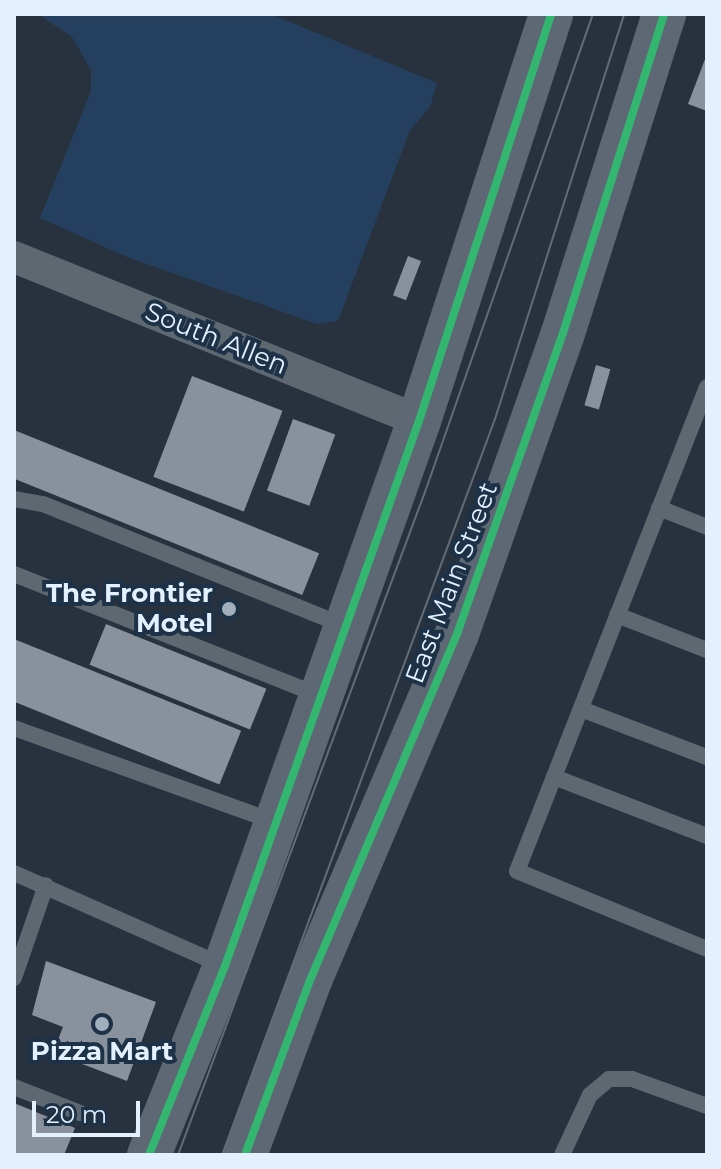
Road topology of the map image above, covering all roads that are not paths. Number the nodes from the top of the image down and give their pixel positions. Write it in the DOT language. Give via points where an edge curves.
graph roads {
  1 [pos="551,14"];
  2 [pos="664,14"];
  3 [pos="14,257"];
  4 [pos="707,387"];
  5 [pos="419,421"];
  6 [pos="14,499"];
  7 [pos="659,508"];
  8 [pos="707,527"];
  9 [pos="14,574"];
  10 [pos="617,615"];
  11 [pos="346,627"];
  12 [pos="707,650"];
  13 [pos="321,696"];
  14 [pos="581,709"];
  15 [pos="14,728"];
  16 [pos="707,757"];
  17 [pos="554,777"];
  18 [pos="276,823"];
  19 [pos="707,836"];
  20 [pos="14,873"];
  21 [pos="46,885"];
  22 [pos="707,949"];
  23 [pos="225,966"];
  24 [pos="14,978"];
  25 [pos="14,1087"];
  26 [pos="707,1106"];
  27 [pos="80,1113"];
  28 [pos="149,1155"];
  29 [pos="245,1155"];
  30 [pos="562,1155"];
  1 -- 5 [label="main road"];
  2 -- 29 [label="main road, East Main Street" via="563,333 457,634 311,978"];
  3 -- 5 [label="street, South Allen"];
  4 -- 7 [label="lane"];
  5 -- 11 [label="main road"];
  6 -- 11 [label="lane" via="43,504"];
  7 -- 8 [label="lane"];
  7 -- 10 [label="lane"];
  9 -- 13 [label="lane"];
  10 -- 12 [label="lane"];
  10 -- 14 [label="lane"];
  11 -- 13 [label="main road"];
  13 -- 18 [label="main road"];
  14 -- 16 [label="lane"];
  14 -- 17 [label="lane"];
  15 -- 18 [label="lane"];
  17 -- 19 [label="lane"];
  17 -- 22 [label="lane" via="517,871"];
  18 -- 23 [label="main road"];
  20 -- 21 [label="lane"];
  21 -- 23 [label="lane"];
  21 -- 24 [label="lane"];
  23 -- 28 [label="main road"];
  25 -- 27 [label="lane"];
  26 -- 30 [label="lane" via="632,1079 609,1079 590,1095"];
}
